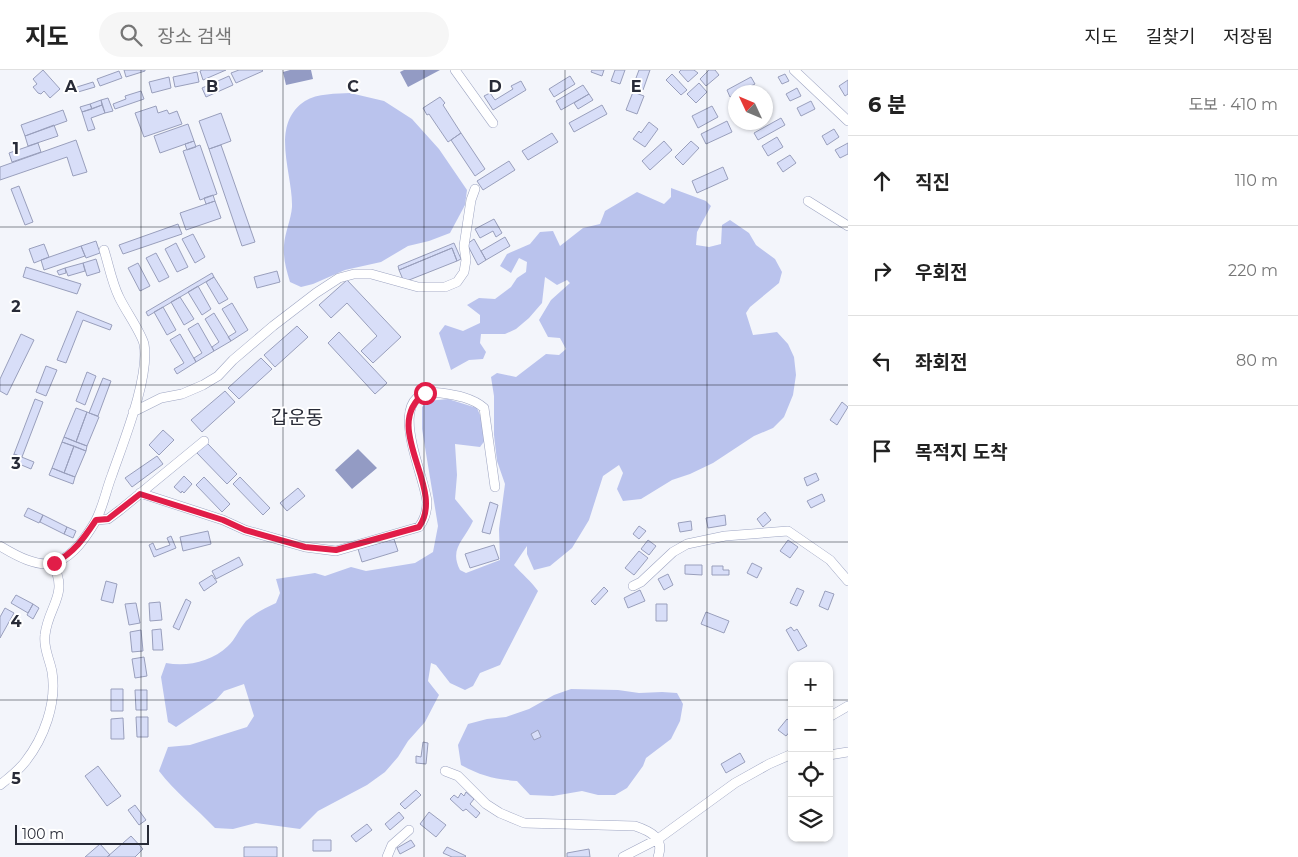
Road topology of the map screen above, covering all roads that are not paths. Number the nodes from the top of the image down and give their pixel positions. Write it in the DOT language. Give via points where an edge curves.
graph roads {
  1 [pos="455,70"];
  2 [pos="794,70"];
  3 [pos="848,121"];
  4 [pos="493,123"];
  5 [pos="475,189"];
  6 [pos="808,201"];
  7 [pos="848,226"];
  8 [pos="104,250"];
  9 [pos="133,412"];
  10 [pos="204,441"];
  11 [pos="495,487"];
  12 [pos="140,494"];
  13 [pos="96,520"];
  14 [pos="0,546"];
  15 [pos="52,563"];
  16 [pos="848,581"];
  17 [pos="633,586"];
  18 [pos="848,706"];
  19 [pos="833,715"];
  20 [pos="848,752"];
  21 [pos="833,754"];
  22 [pos="788,756"];
  23 [pos="445,770"];
  24 [pos="0,785"];
  25 [pos="409,830"];
  26 [pos="658,839"];
  27 [pos="388,857"];
  28 [pos="623,857"];
  29 [pos="658,857"];
  1 -- 4 [label="street"];
  2 -- 3 [label="street"];
  5 -- 9 [label="street" via="466,230 464,272 457,282 445,287 418,288 371,274 339,278 273,326 218,376 182,394 161,398"];
  6 -- 7 [label="street"];
  8 -- 9 [label="street" via="118,295 144,344 144,368"];
  9 -- 13 [label="street"];
  10 -- 12 [label="street"];
  11 -- 12 [label="street" via="484,408 473,400 434,392 425,393 416,400 409,412 409,432 427,501 424,520 419,527 336,550 305,547"];
  12 -- 13 [label="street" via="108,519"];
  13 -- 15 [label="street" via="68,556"];
  14 -- 15 [label="street" via="25,559"];
  15 -- 24 [label="street" via="60,582 44,640 52,672 50,709 34,749 24,764"];
  16 -- 17 [label="street" via="830,560 788,531 725,536 688,544 673,552"];
  18 -- 19 [label="street"];
  20 -- 21 [label="street"];
  22 -- 26 [label="street" via="735,783"];
  23 -- 26 [label="street" via="458,776 486,804 524,823 635,826"];
  25 -- 27 [label="street" via="392,845"];
  26 -- 28 [label="street"];
  26 -- 29 [label="street"];
}
